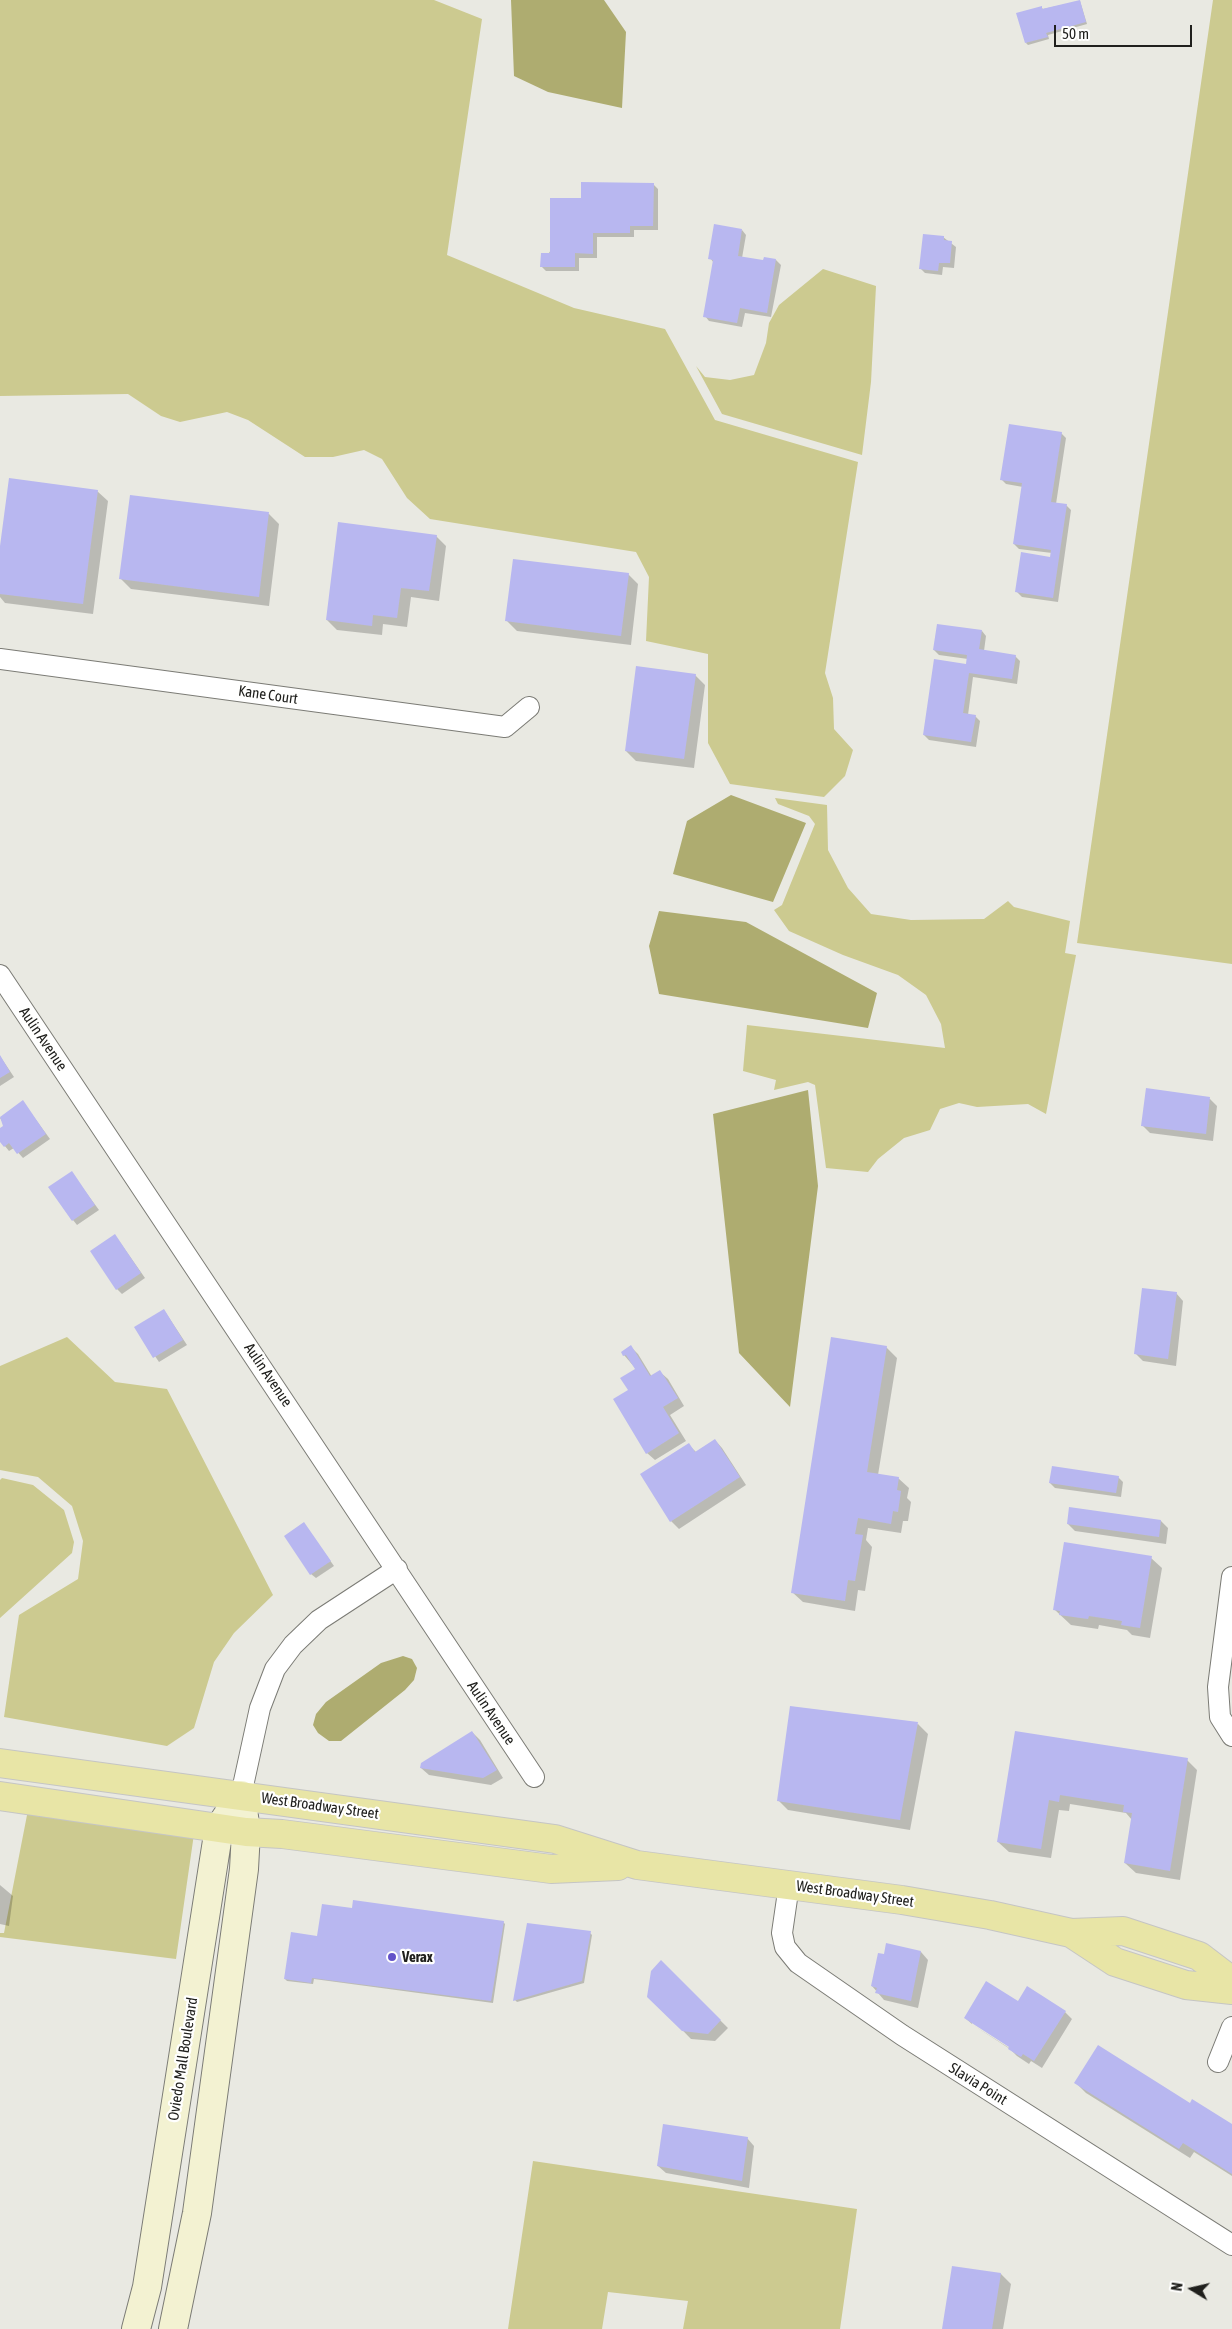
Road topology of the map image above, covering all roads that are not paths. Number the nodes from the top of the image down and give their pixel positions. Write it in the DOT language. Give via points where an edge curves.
graph roads {
  1 [pos="0,659"];
  2 [pos="530,707"];
  3 [pos="0,975"];
  4 [pos="397,1569"];
  5 [pos="1232,1577"];
  6 [pos="1232,1736"];
  7 [pos="0,1763"];
  8 [pos="534,1777"];
  9 [pos="241,1795"];
  10 [pos="0,1796"];
  11 [pos="219,1828"];
  12 [pos="246,1832"];
  13 [pos="637,1865"];
  14 [pos="789,1885"];
  15 [pos="1071,1933"];
  16 [pos="1232,1981"];
  17 [pos="1232,1990"];
  18 [pos="1232,2027"];
  19 [pos="1218,2062"];
  20 [pos="1232,2245"];
  21 [pos="136,2329"];
  22 [pos="173,2329"];
  1 -- 2 [label="street, Kane Court" via="505,727"];
  3 -- 4 [label="street, Aulin Avenue"];
  4 -- 8 [label="street, Aulin Avenue"];
  4 -- 9 [label="street, Oviedo Mall Boulevard" via="319,1620 293,1645 276,1668 260,1708"];
  5 -- 6 [label="street" via="1218,1687 1220,1717"];
  7 -- 9 [label="main road, West Broadway Street"];
  9 -- 11 [label="street, Oviedo Mall Boulevard"];
  9 -- 12 [label="street, Oviedo Mall Boulevard"];
  9 -- 13 [label="main road, West Broadway Street" via="554,1839"];
  10 -- 11 [label="main road, West Broadway Street"];
  11 -- 12 [label="main road, West Broadway Street"];
  11 -- 21 [label="street, Oviedo Mall Boulevard" via="147,2287"];
  12 -- 13 [label="main road, West Broadway Street" via="551,1869"];
  12 -- 22 [label="street, Oviedo Mall Boulevard" via="244,1869 197,2213"];
  13 -- 14 [label="main road, West Broadway Street"];
  14 -- 15 [label="main road, West Broadway Street" via="981,1913"];
  14 -- 20 [label="street, Slavia Point" via="782,1933 785,1947 798,1964 902,2036"];
  15 -- 16 [label="main road, West Broadway Street" via="1123,1931 1199,1956"];
  15 -- 17 [label="main road, West Broadway Street" via="1115,1962 1186,1985"];
  18 -- 19 [label="street"];
}
